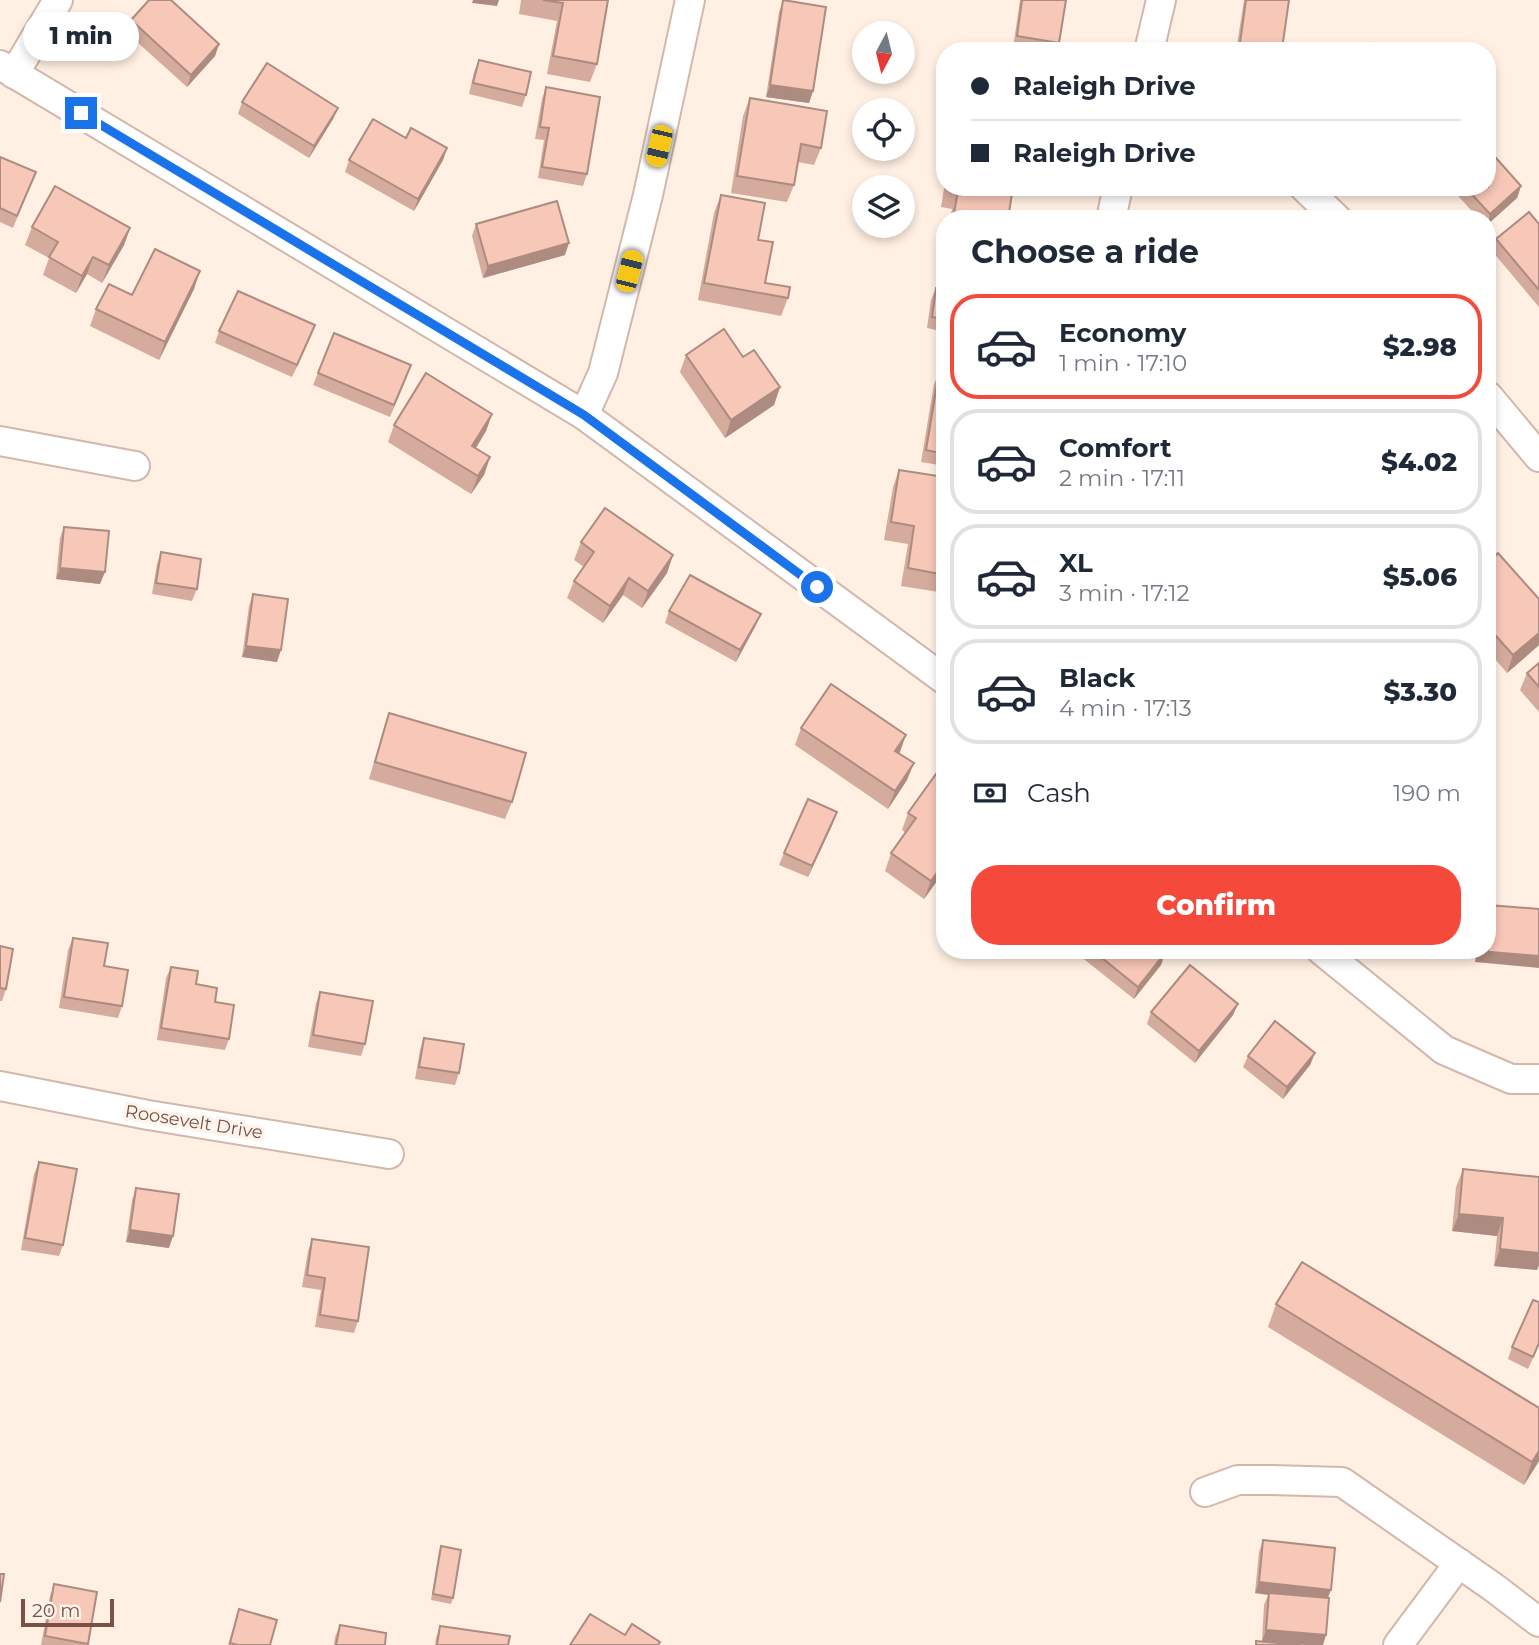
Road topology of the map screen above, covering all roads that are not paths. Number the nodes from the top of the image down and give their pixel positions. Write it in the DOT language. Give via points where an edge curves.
graph roads {
  1 [pos="58,0"];
  2 [pos="690,0"];
  3 [pos="1161,0"];
  4 [pos="1151,42"];
  5 [pos="7,69"];
  6 [pos="1313,196"];
  7 [pos="1328,210"];
  8 [pos="1496,406"];
  9 [pos="584,415"];
  10 [pos="0,441"];
  11 [pos="1539,457"];
  12 [pos="135,466"];
  13 [pos="936,673"];
  14 [pos="1332,959"];
  15 [pos="1539,1079"];
  16 [pos="0,1086"];
  17 [pos="390,1154"];
  18 [pos="1205,1492"];
  19 [pos="1459,1563"];
  20 [pos="1539,1622"];
  21 [pos="1398,1645"];
  1 -- 5 [label="street"];
  2 -- 9 [label="street" via="603,373"];
  3 -- 4 [label="street"];
  5 -- 9 [label="street"];
  6 -- 7 [label="street"];
  8 -- 11 [label="street"];
  9 -- 13 [label="street"];
  10 -- 12 [label="street"];
  14 -- 15 [label="street" via="1444,1049 1511,1079"];
  16 -- 17 [label="street, Roosevelt Drive"];
  18 -- 19 [label="street" via="1238,1480 1342,1482"];
  19 -- 20 [label="street"];
  19 -- 21 [label="street"];
}
